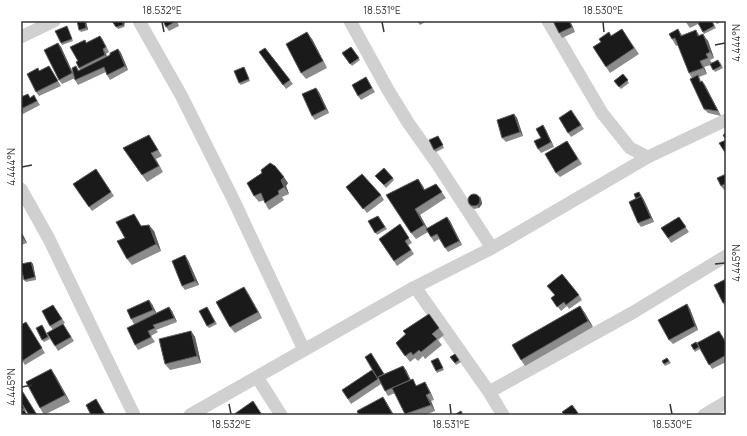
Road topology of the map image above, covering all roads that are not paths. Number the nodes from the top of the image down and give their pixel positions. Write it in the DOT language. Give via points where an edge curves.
graph roads {
  1 [pos="54,21"];
  2 [pos="139,21"];
  3 [pos="350,21"];
  4 [pos="548,21"];
  5 [pos="21,37"];
  6 [pos="726,120"];
  7 [pos="648,157"];
  8 [pos="21,189"];
  9 [pos="492,248"];
  10 [pos="726,256"];
  11 [pos="415,287"];
  12 [pos="304,350"];
  13 [pos="257,377"];
  14 [pos="489,392"];
  15 [pos="726,402"];
  16 [pos="134,415"];
  17 [pos="190,415"];
  18 [pos="281,415"];
  19 [pos="503,415"];
  20 [pos="704,415"];
  1 -- 5 [label="street"];
  2 -- 12 [label="street" via="181,95"];
  3 -- 9 [label="street" via="391,96"];
  4 -- 7 [label="street" via="602,113 630,148"];
  6 -- 7 [label="street"];
  7 -- 9 [label="street"];
  8 -- 16 [label="street" via="49,239"];
  9 -- 11 [label="street"];
  10 -- 14 [label="street" via="632,313"];
  11 -- 12 [label="street"];
  11 -- 14 [label="street"];
  12 -- 13 [label="street"];
  13 -- 17 [label="street"];
  13 -- 18 [label="street"];
  14 -- 19 [label="street"];
  15 -- 20 [label="street"];
}
